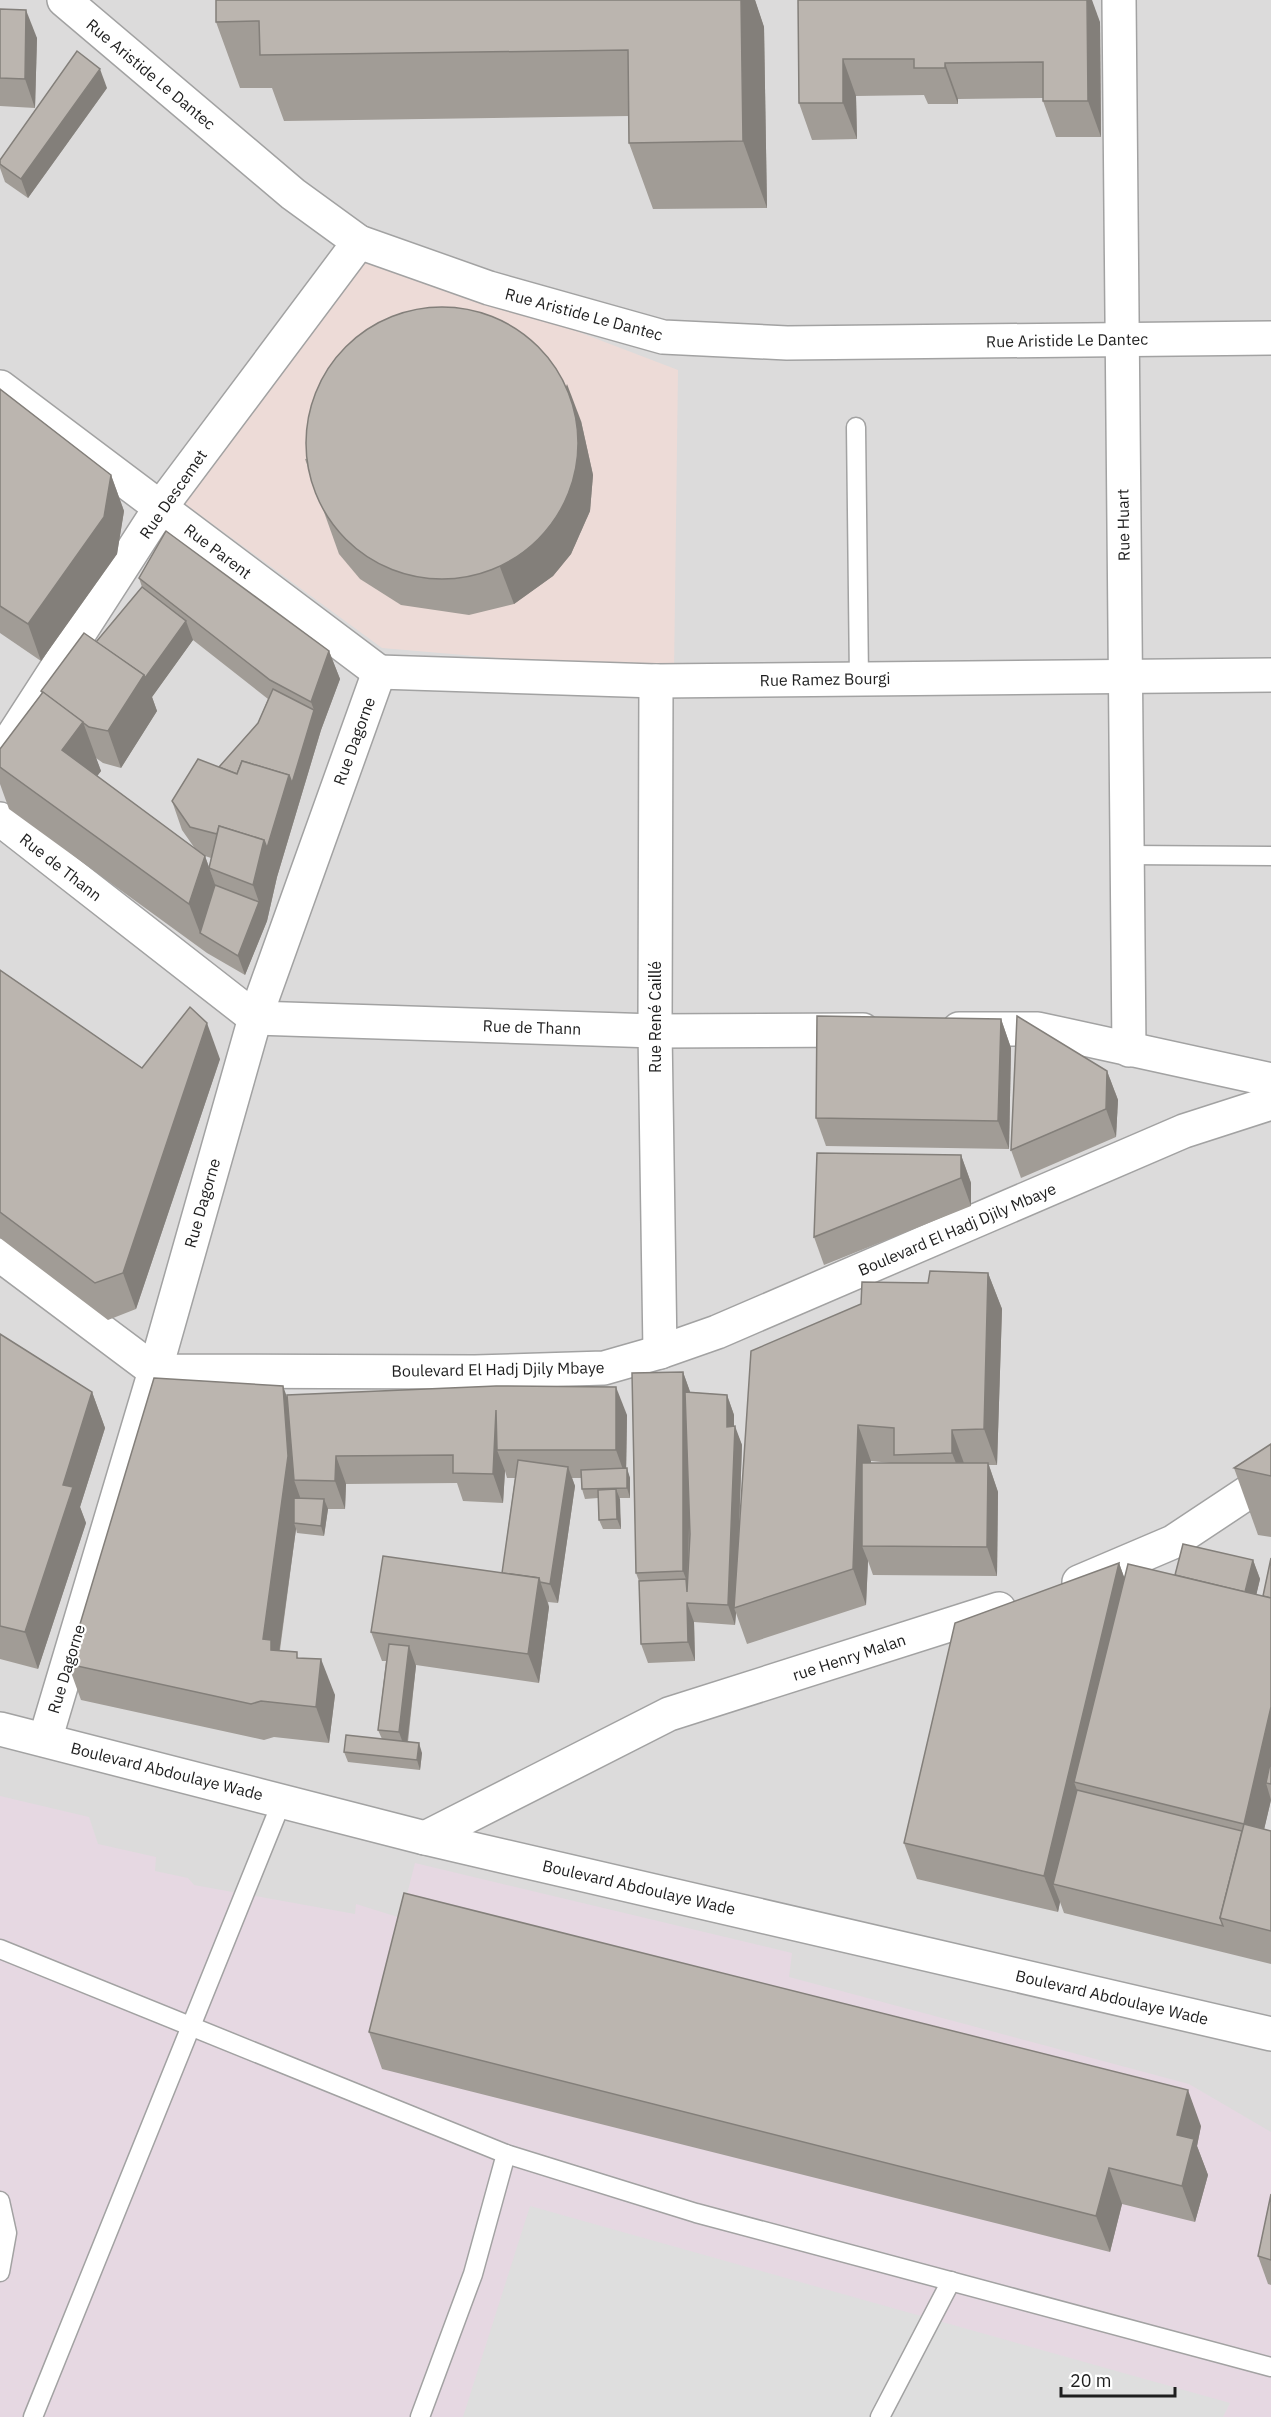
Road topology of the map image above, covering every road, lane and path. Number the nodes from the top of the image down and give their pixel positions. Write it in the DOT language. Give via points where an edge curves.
graph roads {
  1 [pos="64,0"];
  2 [pos="1119,0"];
  3 [pos="359,242"];
  4 [pos="1271,338"];
  5 [pos="1122,339"];
  6 [pos="0,387"];
  7 [pos="856,427"];
  8 [pos="160,508"];
  9 [pos="379,672"];
  10 [pos="1271,675"];
  11 [pos="1125,676"];
  12 [pos="859,679"];
  13 [pos="657,681"];
  14 [pos="0,756"];
  15 [pos="0,819"];
  16 [pos="1127,855"];
  17 [pos="1271,855"];
  18 [pos="255,1018"];
  19 [pos="930,1029"];
  20 [pos="894,1030"];
  21 [pos="655,1031"];
  22 [pos="1129,1050"];
  23 [pos="1271,1080"];
  24 [pos="1271,1102"];
  25 [pos="0,1255"];
  26 [pos="660,1352"];
  27 [pos="155,1371"];
  28 [pos="1271,1477"];
  29 [pos="0,1729"];
  30 [pos="45,1740"];
  31 [pos="282,1801"];
  32 [pos="425,1838"];
  33 [pos="0,1949"];
  34 [pos="191,2024"];
  35 [pos="1257,2030"];
  36 [pos="1271,2052"];
  37 [pos="506,2154"];
  38 [pos="0,2201"];
  39 [pos="0,2272"];
  40 [pos="951,2281"];
  41 [pos="1271,2367"];
  42 [pos="33,2417"];
  43 [pos="420,2417"];
  44 [pos="880,2417"];
  1 -- 3 [label="street, Rue Aristide Le Dantec" via="293,194"];
  2 -- 5 [label="street, Rue Huart"];
  3 -- 5 [label="street, Rue Aristide Le Dantec" via="489,288 663,337 787,343"];
  3 -- 8 [label="street, Rue Descemet"];
  4 -- 5 [label="street, Rue Aristide Le Dantec"];
  5 -- 11 [label="street, Rue Huart"];
  6 -- 8 [label="street, Rue Parent"];
  7 -- 12 [label="lane"];
  8 -- 9 [label="street, Rue Parent"];
  8 -- 14 [label="street, Rue Descemet"];
  9 -- 13 [label="street, Rue Ramez Bourgi"];
  9 -- 18 [label="street, Rue Dagorne"];
  10 -- 11 [label="street, Rue Ramez Bourgi"];
  11 -- 12 [label="street, Rue Ramez Bourgi"];
  11 -- 16 [label="street, Rue Huart"];
  12 -- 13 [label="street, Rue Ramez Bourgi"];
  13 -- 21 [label="street, Rue René Caillé"];
  15 -- 18 [label="street, Rue de Thann"];
  16 -- 17 [label="lane"];
  16 -- 22 [label="street, Rue Huart"];
  18 -- 21 [label="street, Rue de Thann"];
  18 -- 27 [label="street, Rue Dagorne"];
  19 -- 22 [label="street" via="1038,1029"];
  20 -- 21 [label="street, Rue de Thann"];
  21 -- 26 [label="street, Rue René Caillé"];
  22 -- 23 [label="street"];
  24 -- 26 [label="street, Boulevard El Hadj Djily Mbaye" via="1184,1131 717,1332"];
  25 -- 27 [label="street"];
  26 -- 27 [label="street, Boulevard El Hadj Djily Mbaye" via="604,1368 474,1372"];
  27 -- 30 [label="street, Rue Dagorne"];
  28 -- 32 [label="street, rue Henry Malan" via="1173,1542 1071,1586 669,1714"];
  29 -- 30 [label="street, Boulevard Abdoulaye Wade"];
  30 -- 31 [label="street, Boulevard Abdoulaye Wade"];
  31 -- 32 [label="street, Boulevard Abdoulaye Wade"];
  31 -- 34 [label="lane"];
  32 -- 35 [label="street, Boulevard Abdoulaye Wade"];
  33 -- 34 [label="lane"];
  34 -- 37 [label="lane"];
  34 -- 42 [label="lane"];
  35 -- 36 [label="street, Boulevard Abdoulaye Wade"];
  37 -- 40 [label="lane" via="696,2213"];
  37 -- 43 [label="lane" via="473,2274"];
  38 -- 39 [label="lane" via="7,2233"];
  40 -- 41 [label="lane"];
  40 -- 44 [label="lane"];
}
